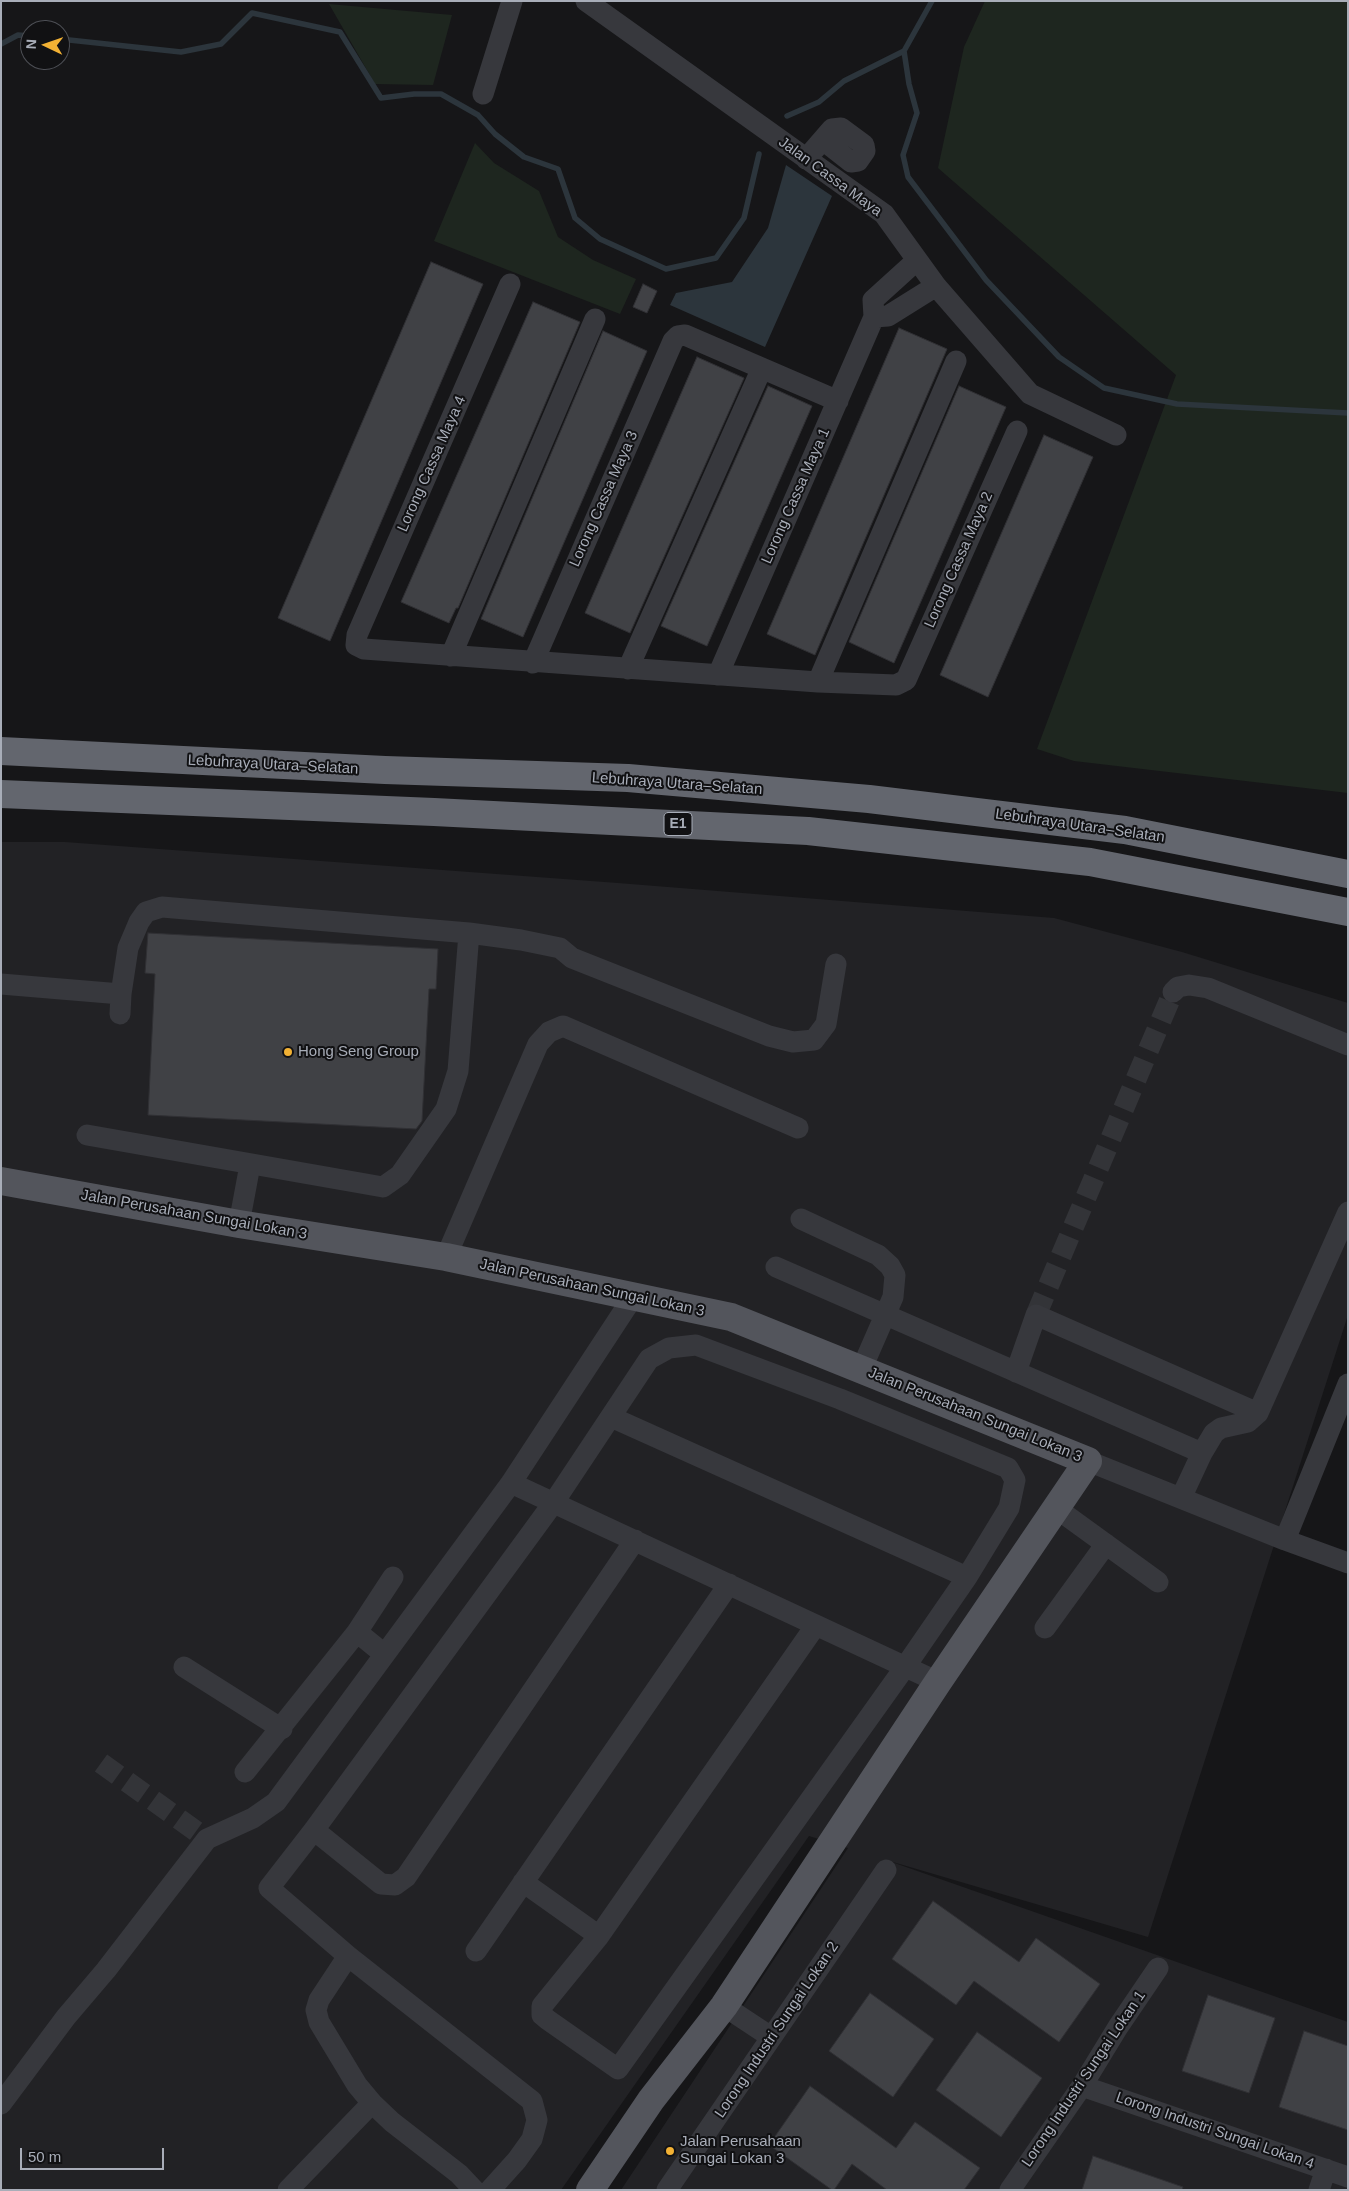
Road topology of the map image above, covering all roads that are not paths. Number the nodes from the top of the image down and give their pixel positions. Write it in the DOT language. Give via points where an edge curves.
graph roads {
  1 [pos="512,1"];
  2 [pos="586,1"];
  3 [pos="483,94"];
  4 [pos="823,140"];
  5 [pos="806,159"];
  6 [pos="916,260"];
  7 [pos="510,284"];
  8 [pos="936,286"];
  9 [pos="874,317"];
  10 [pos="595,320"];
  11 [pos="956,361"];
  12 [pos="762,368"];
  13 [pos="838,401"];
  14 [pos="1017,431"];
  15 [pos="1116,435"];
  16 [pos="451,656"];
  17 [pos="533,663"];
  18 [pos="628,669"];
  19 [pos="718,675"];
  20 [pos="818,682"];
  21 [pos="1,751"];
  22 [pos="1,794"];
  23 [pos="1348,874"];
  24 [pos="1348,912"];
  25 [pos="469,933"];
  26 [pos="836,964"];
  27 [pos="1,984"];
  28 [pos="1173,992"];
  29 [pos="1348,1045"];
  30 [pos="798,1128"];
  31 [pos="87,1136"];
  32 [pos="250,1165"];
  33 [pos="1,1181"];
  34 [pos="1348,1212"];
  35 [pos="802,1219"];
  36 [pos="239,1224"];
  37 [pos="446,1257"];
  38 [pos="776,1267"];
  39 [pos="633,1297"];
  40 [pos="886,1316"];
  41 [pos="862,1368"];
  42 [pos="1016,1372"];
  43 [pos="1348,1384"];
  44 [pos="1258,1413"];
  45 [pos="611,1417"];
  46 [pos="1202,1453"];
  47 [pos="1088,1460"];
  48 [pos="518,1486"];
  49 [pos="1181,1498"];
  50 [pos="554,1502"];
  51 [pos="1056,1508"];
  52 [pos="635,1540"];
  53 [pos="1285,1540"];
  54 [pos="1106,1544"];
  55 [pos="1348,1563"];
  56 [pos="393,1577"];
  57 [pos="967,1577"];
  58 [pos="1158,1582"];
  59 [pos="729,1584"];
  60 [pos="816,1625"];
  61 [pos="1045,1628"];
  62 [pos="357,1632"];
  63 [pos="384,1654"];
  64 [pos="905,1666"];
  65 [pos="184,1667"];
  66 [pos="938,1682"];
  67 [pos="282,1729"];
  68 [pos="245,1772"];
  69 [pos="310,1836"];
  70 [pos="886,1870"];
  71 [pos="523,1882"];
  72 [pos="599,1936"];
  73 [pos="476,1951"];
  74 [pos="348,1956"];
  75 [pos="1158,1968"];
  76 [pos="724,2006"];
  77 [pos="771,2036"];
  78 [pos="1082,2086"];
  79 [pos="372,2103"];
  80 [pos="1,2104"];
  81 [pos="1326,2169"];
  82 [pos="1348,2177"];
  83 [pos="288,2190"];
  84 [pos="474,2190"];
  85 [pos="490,2190"];
  86 [pos="590,2190"];
  87 [pos="667,2190"];
  88 [pos="1010,2190"];
  89 [pos="1318,2190"];
  1 -- 3 [label="street"];
  2 -- 5 [label="street, Jalan Cassa Maya"];
  4 -- 5 [label="street"];
  5 -- 6 [label="street, Jalan Cassa Maya" via="884,214"];
  6 -- 8 [label="street, Jalan Cassa Maya"];
  6 -- 9 [label="street, Lorong Cassa Maya 1" via="873,300"];
  7 -- 16 [label="street, Lorong Cassa Maya 4" via="357,635 356,645 364,649"];
  8 -- 9 [label="street" via="888,316"];
  8 -- 15 [label="street, Jalan Cassa Maya" via="1030,394"];
  9 -- 13 [label="street, Lorong Cassa Maya 1"];
  10 -- 16 [label="street"];
  11 -- 20 [label="street"];
  12 -- 13 [label="street"];
  12 -- 17 [label="street, Lorong Cassa Maya 3" via="685,335 673,341"];
  12 -- 18 [label="street"];
  13 -- 19 [label="street, Lorong Cassa Maya 1"];
  14 -- 20 [label="street, Lorong Cassa Maya 2" via="906,680 896,685"];
  16 -- 17 [label="street"];
  17 -- 18 [label="street"];
  18 -- 19 [label="street"];
  19 -- 20 [label="street"];
  21 -- 23 [label="highway, Lebuhraya Utara–Selatan" via="628,778 859,798 1125,830"];
  22 -- 24 [label="highway, E1" via="808,831 1090,862"];
  25 -- 26 [label="street" via="560,948 572,958 769,1036 793,1042 814,1040 826,1024"];
  25 -- 27 [label="street" via="162,907 146,912 139,922 128,948 120,1004"];
  25 -- 32 [label="street" via="458,1071 446,1109 400,1175 383,1187"];
  28 -- 29 [label="street" via="1178,987 1189,985 1208,988"];
  30 -- 37 [label="street" via="563,1026 549,1032 538,1044"];
  31 -- 32 [label="street"];
  32 -- 36 [label="street"];
  33 -- 36 [label="main road, Jalan Perusahaan Sungai Lokan 3"];
  34 -- 44 [label="street"];
  35 -- 40 [label="street" via="878,1255 890,1266 895,1275 893,1297"];
  36 -- 37 [label="main road, Jalan Perusahaan Sungai Lokan 3"];
  37 -- 39 [label="main road, Jalan Perusahaan Sungai Lokan 3"];
  38 -- 40 [label="street"];
  39 -- 41 [label="main road, Jalan Perusahaan Sungai Lokan 3" via="731,1317"];
  39 -- 48 [label="street"];
  40 -- 41 [label="street"];
  40 -- 42 [label="street"];
  41 -- 47 [label="main road, Jalan Perusahaan Sungai Lokan 3"];
  42 -- 44 [label="street" via="1036,1315"];
  42 -- 46 [label="street"];
  43 -- 53 [label="street"];
  44 -- 46 [label="street" via="1248,1422 1221,1428 1214,1433"];
  45 -- 50 [label="street"];
  45 -- 57 [label="street"];
  45 -- 57 [label="street" via="649,1359 669,1348 696,1345 840,1399 1008,1468 1015,1480 1009,1508"];
  46 -- 49 [label="street"];
  47 -- 49 [label="street"];
  47 -- 51 [label="main road, Jalan Perusahaan Sungai Lokan 3"];
  48 -- 50 [label="street"];
  48 -- 63 [label="street"];
  49 -- 53 [label="street"];
  50 -- 52 [label="street"];
  50 -- 69 [label="street"];
  51 -- 54 [label="street"];
  51 -- 66 [label="main road, Jalan Perusahaan Sungai Lokan 3"];
  52 -- 59 [label="street"];
  52 -- 69 [label="street" via="406,1877 395,1885 382,1884"];
  53 -- 55 [label="street"];
  54 -- 58 [label="street"];
  54 -- 61 [label="street"];
  56 -- 62 [label="street"];
  57 -- 64 [label="street"];
  59 -- 60 [label="street"];
  59 -- 71 [label="street"];
  60 -- 64 [label="street"];
  60 -- 72 [label="street"];
  62 -- 63 [label="street"];
  62 -- 67 [label="street"];
  63 -- 80 [label="street" via="276,1802 253,1818 207,1839"];
  64 -- 66 [label="street"];
  64 -- 72 [label="street" via="618,2069 542,2015 542,2006"];
  65 -- 67 [label="street"];
  66 -- 76 [label="main road, Jalan Perusahaan Sungai Lokan 3"];
  67 -- 68 [label="street"];
  69 -- 74 [label="street" via="269,1888"];
  70 -- 77 [label="street, Lorong Industri Sungai Lokan 2"];
  71 -- 72 [label="street"];
  71 -- 73 [label="street"];
  74 -- 79 [label="street" via="319,2000 316,2010 319,2022 357,2085"];
  74 -- 85 [label="street" via="532,2101 537,2120 532,2139"];
  75 -- 78 [label="street, Lorong Industri Sungai Lokan 1"];
  76 -- 77 [label="street"];
  76 -- 86 [label="main road, Jalan Perusahaan Sungai Lokan 3" via="651,2100"];
  77 -- 87 [label="street, Lorong Industri Sungai Lokan 2"];
  78 -- 81 [label="street, Lorong Industri Sungai Lokan 4"];
  78 -- 88 [label="street, Lorong Industri Sungai Lokan 1"];
  79 -- 83 [label="street"];
  79 -- 84 [label="street"];
  81 -- 82 [label="street, Lorong Industri Sungai Lokan 4"];
  81 -- 89 [label="street"];
}
